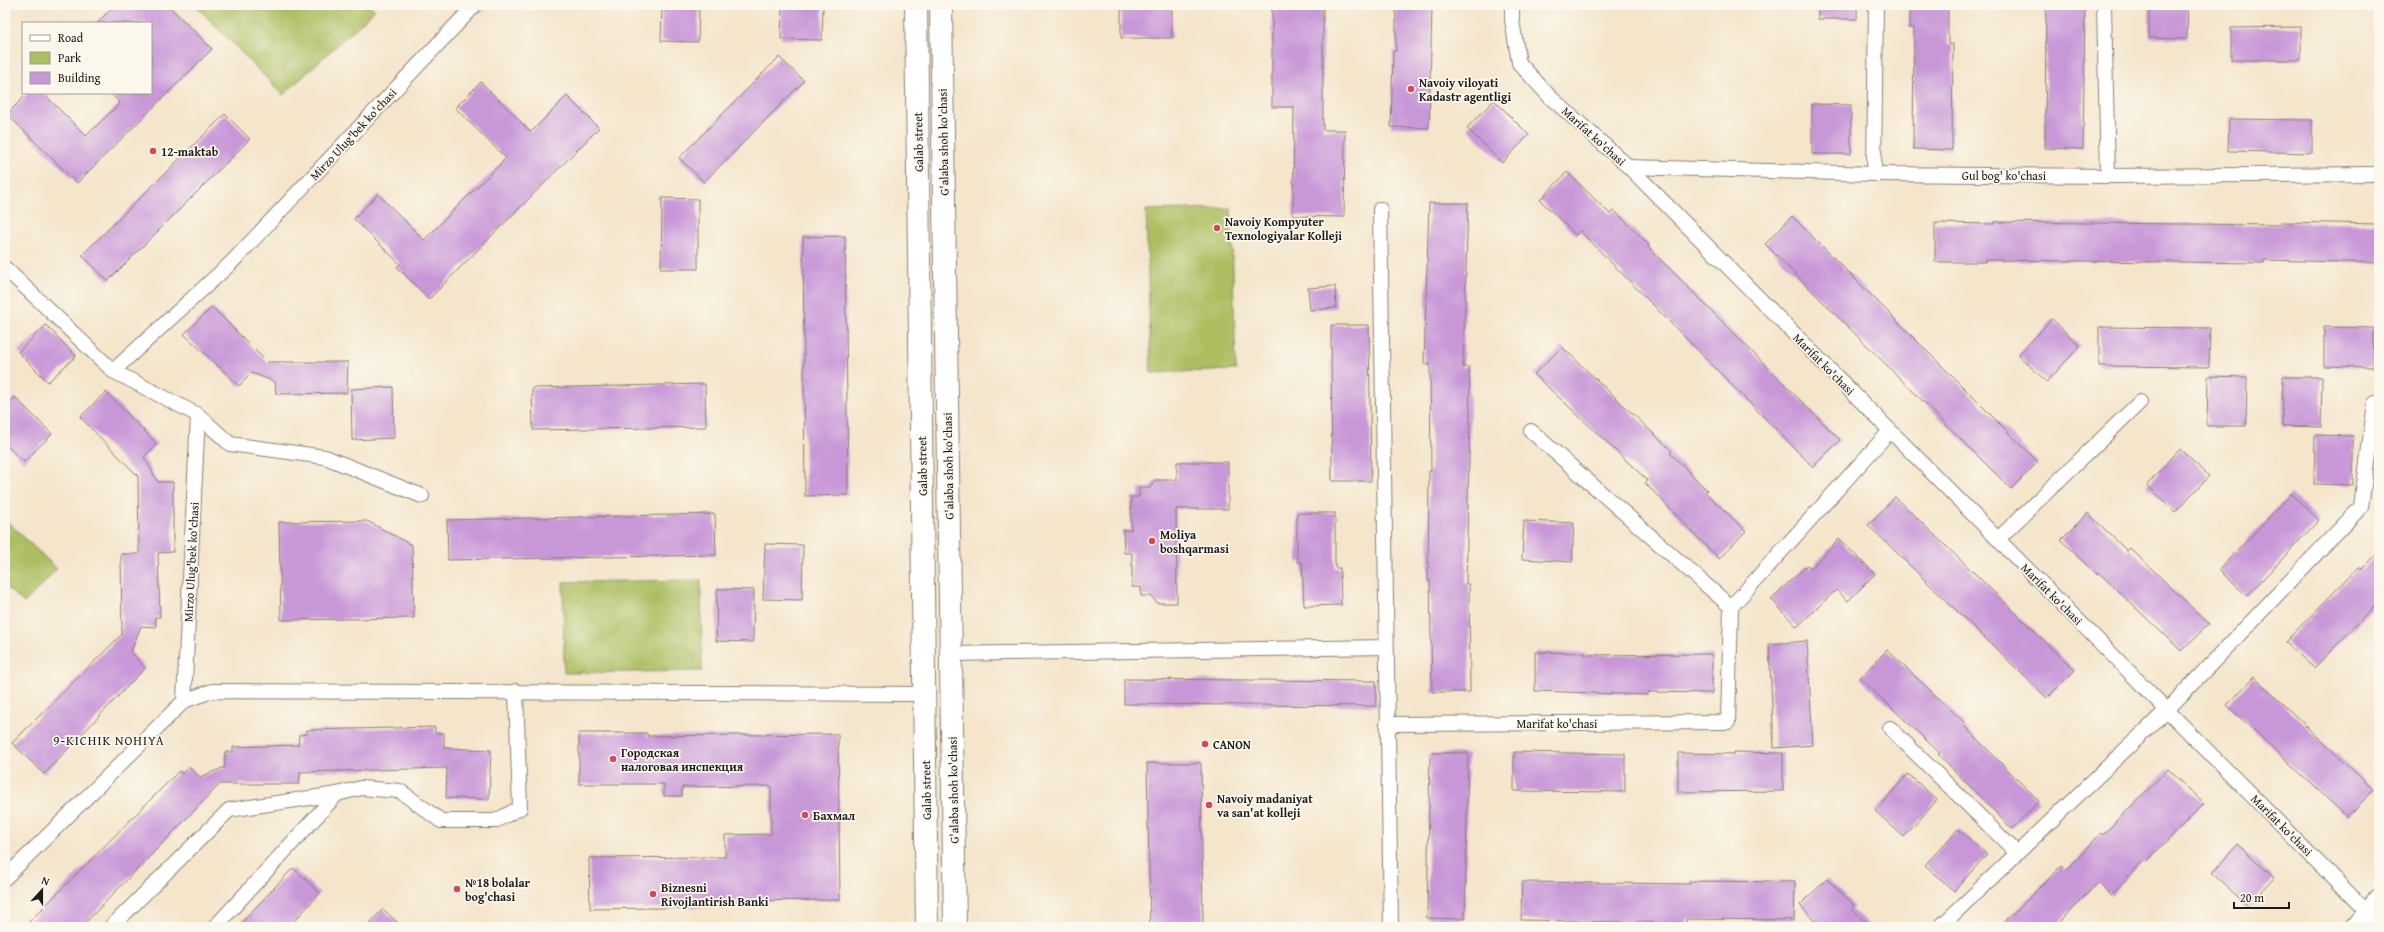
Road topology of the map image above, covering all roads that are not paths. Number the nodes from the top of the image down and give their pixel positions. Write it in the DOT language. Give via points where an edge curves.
graph roads {
  1 [pos="475,5"];
  2 [pos="916,5"];
  3 [pos="941,5"];
  4 [pos="1512,5"];
  5 [pos="1876,5"];
  6 [pos="2104,5"];
  7 [pos="1628,167"];
  8 [pos="1874,174"];
  9 [pos="2379,174"];
  10 [pos="2108,176"];
  11 [pos="1380,209"];
  12 [pos="5,268"];
  13 [pos="113,371"];
  14 [pos="2140,402"];
  15 [pos="2375,403"];
  16 [pos="198,415"];
  17 [pos="1531,431"];
  18 [pos="1890,431"];
  19 [pos="422,496"];
  20 [pos="1998,539"];
  21 [pos="1731,607"];
  22 [pos="1386,647"];
  23 [pos="951,654"];
  24 [pos="516,691"];
  25 [pos="925,694"];
  26 [pos="184,701"];
  27 [pos="2167,710"];
  28 [pos="1387,724"];
  29 [pos="1890,728"];
  30 [pos="337,794"];
  31 [pos="2017,853"];
  32 [pos="5,878"];
  33 [pos="2373,919"];
  34 [pos="111,927"];
  35 [pos="215,927"];
  36 [pos="927,927"];
  37 [pos="955,927"];
  38 [pos="1391,927"];
  39 [pos="1940,927"];
  1 -- 13 [label="street, Mirzo Ulug'bek ko'chasi" via="231,263"];
  2 -- 25 [label="main road, Galab street"];
  3 -- 23 [label="main road, G'alaba shoh ko'chasi"];
  4 -- 7 [label="street, Marifat ko'chasi" via="1519,63 1550,97"];
  5 -- 8 [label="street"];
  6 -- 10 [label="street"];
  7 -- 8 [label="street, Gul bog' ko'chasi"];
  7 -- 18 [label="street, Marifat ko'chasi"];
  8 -- 10 [label="street, Gul bog' ko'chasi"];
  9 -- 10 [label="street, Gul bog' ko'chasi"];
  11 -- 22 [label="street"];
  12 -- 13 [label="street"];
  13 -- 16 [label="street"];
  14 -- 20 [label="street"];
  15 -- 27 [label="street" via="2361,507"];
  16 -- 19 [label="street" via="230,444 325,457"];
  16 -- 26 [label="street, Mirzo Ulug'bek ko'chasi"];
  17 -- 21 [label="street"];
  18 -- 20 [label="street, Marifat ko'chasi"];
  18 -- 21 [label="street"];
  20 -- 27 [label="street, Marifat ko'chasi"];
  21 -- 28 [label="street, Marifat ko'chasi" via="1728,722"];
  22 -- 23 [label="street"];
  22 -- 28 [label="street"];
  23 -- 37 [label="main road, G'alaba shoh ko'chasi"];
  24 -- 25 [label="street"];
  24 -- 26 [label="street" via="212,691"];
  24 -- 30 [label="street" via="520,808 495,822 441,821 400,791 361,788"];
  25 -- 36 [label="main road, Galab street"];
  26 -- 32 [label="street"];
  27 -- 31 [label="street"];
  27 -- 33 [label="street, Marifat ko'chasi"];
  28 -- 38 [label="street"];
  29 -- 31 [label="street"];
  30 -- 34 [label="street" via="229,810"];
  30 -- 35 [label="street"];
  31 -- 39 [label="street"];
}
